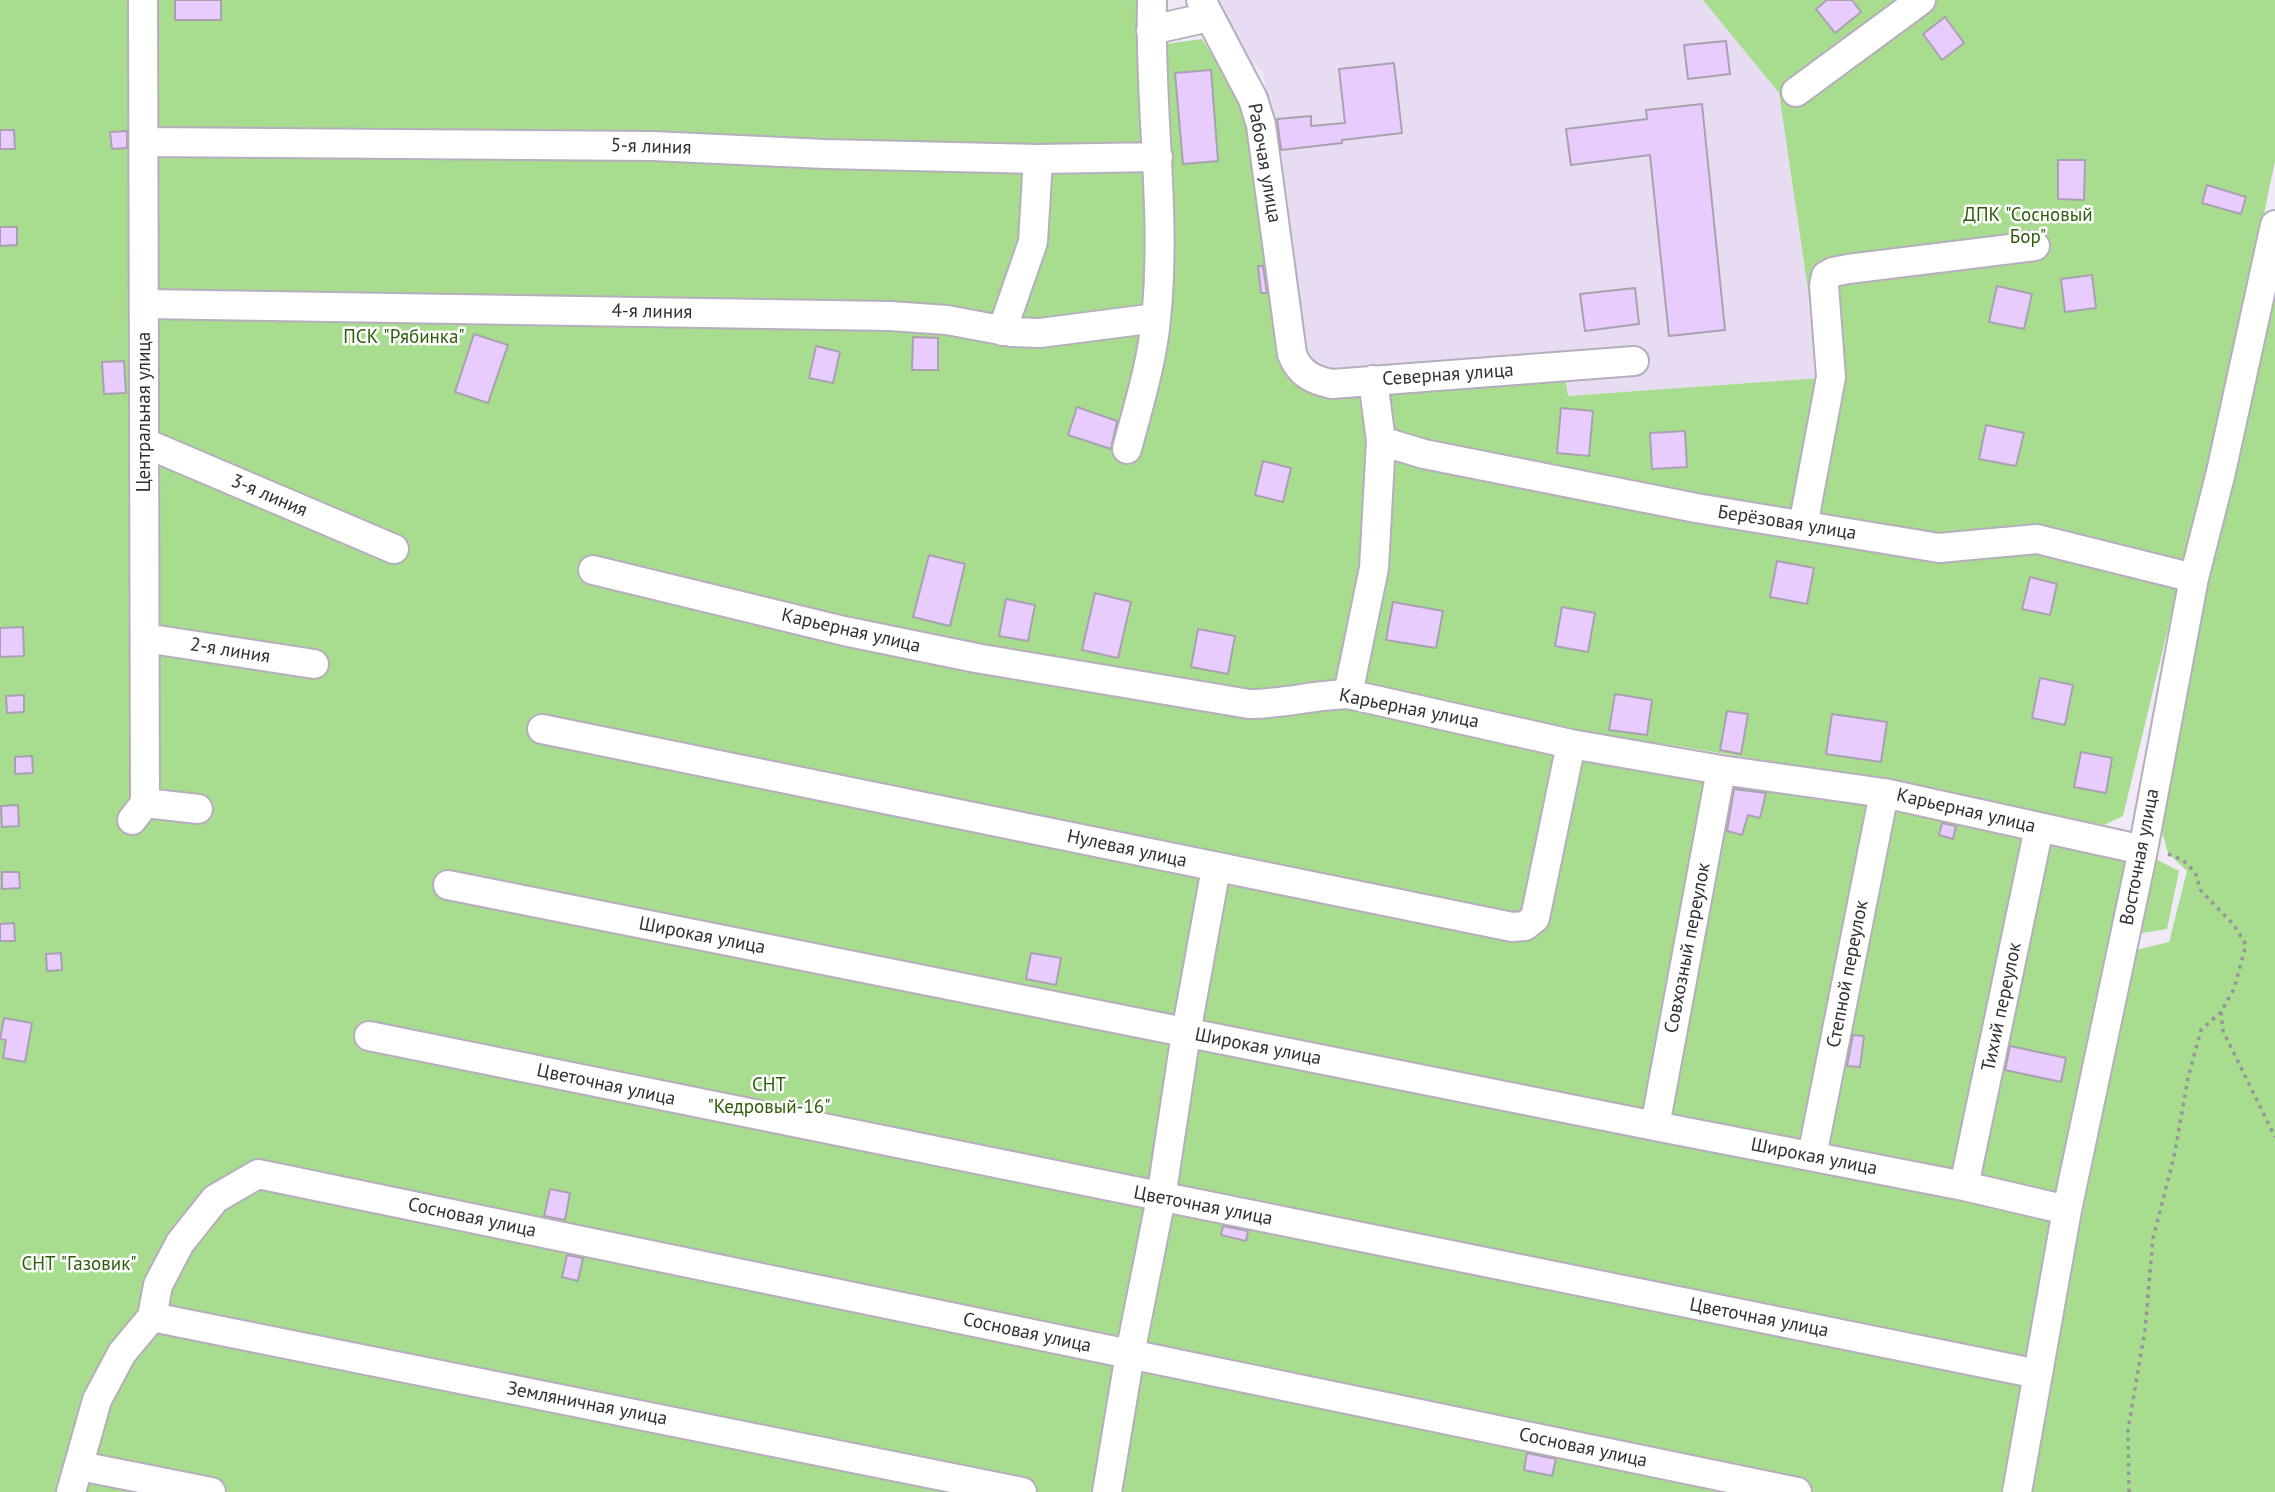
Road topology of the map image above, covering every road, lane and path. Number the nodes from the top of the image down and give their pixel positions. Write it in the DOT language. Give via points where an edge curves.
graph roads {
  1 [pos="143,0"];
  2 [pos="1152,0"];
  3 [pos="1921,0"];
  4 [pos="1205,8"];
  5 [pos="1151,30"];
  6 [pos="1796,92"];
  7 [pos="144,142"];
  8 [pos="1158,157"];
  9 [pos="1038,159"];
  10 [pos="2275,225"];
  11 [pos="2035,246"];
  12 [pos="145,304"];
  13 [pos="1156,318"];
  14 [pos="1002,331"];
  15 [pos="1290,338"];
  16 [pos="1634,361"];
  17 [pos="1373,380"];
  18 [pos="1381,441"];
  19 [pos="145,443"];
  20 [pos="1128,449"];
  21 [pos="1803,526"];
  22 [pos="394,548"];
  23 [pos="593,570"];
  24 [pos="2194,578"];
  25 [pos="145,638"];
  26 [pos="314,664"];
  27 [pos="1348,694"];
  28 [pos="542,729"];
  29 [pos="1571,744"];
  30 [pos="1721,770"];
  31 [pos="1884,793"];
  32 [pos="198,809"];
  33 [pos="2039,828"];
  34 [pos="2143,850"];
  35 [pos="1216,868"];
  36 [pos="448,885"];
  37 [pos="2221,1012"];
  38 [pos="1186,1033"];
  39 [pos="369,1036"];
  40 [pos="1655,1126"];
  41 [pos="2275,1137"];
  42 [pos="1812,1156"];
  43 [pos="1964,1186"];
  44 [pos="1161,1198"];
  45 [pos="2067,1210"];
  46 [pos="152,1317"];
  47 [pos="1130,1354"];
  48 [pos="2038,1374"];
  49 [pos="76,1479"];
  50 [pos="211,1492"];
  51 [pos="1022,1492"];
  52 [pos="1107,1492"];
  53 [pos="1797,1492"];
  54 [pos="2017,1492"];
  55 [pos="2129,1492"];
  1 -- 7 [label="street, Центральная улица"];
  2 -- 5 [label="street"];
  3 -- 6 [label="street"];
  4 -- 5 [label="street"];
  4 -- 15 [label="street, Рабочая улица" via="1254,99 1261,125"];
  5 -- 8 [label="street"];
  7 -- 9 [label="street, 5-я линия" via="653,146"];
  7 -- 12 [label="street, Центральная улица"];
  8 -- 9 [label="street, 5-я линия"];
  8 -- 13 [label="street"];
  9 -- 14 [label="street" via="1033,242"];
  10 -- 24 [label="street, Восточная улица"];
  11 -- 21 [label="street" via="1848,268 1826,276 1831,377"];
  12 -- 14 [label="street, 4-я линия" via="890,316 947,320"];
  12 -- 19 [label="street, Центральная улица"];
  13 -- 14 [label="street, 4-я линия" via="1040,333"];
  13 -- 20 [label="street"];
  15 -- 17 [label="street, Северная улица" via="1296,365 1305,375 1332,384"];
  16 -- 17 [label="street, Северная улица"];
  17 -- 18 [label="street"];
  18 -- 21 [label="street, Берёзовая улица" via="1424,454"];
  18 -- 27 [label="street" via="1374,569"];
  19 -- 22 [label="street, 3-я линия"];
  19 -- 25 [label="street, Центральная улица"];
  21 -- 24 [label="street, Берёзовая улица" via="1939,548 2037,539"];
  23 -- 27 [label="street, Карьерная улица" via="844,631 1230,701 1270,704"];
  24 -- 34 [label="street, Восточная улица"];
  25 -- 26 [label="street, 2-я линия"];
  25 -- 32 [label="street, Центральная улица" via="139,812"];
  27 -- 29 [label="street, Карьерная улица"];
  28 -- 35 [label="street, Нулевая улица"];
  29 -- 30 [label="street, Карьерная улица"];
  29 -- 35 [label="street, Нулевая улица" via="1535,918 1525,926 1511,927"];
  30 -- 31 [label="street, Карьерная улица"];
  30 -- 40 [label="street, Совхозный переулок"];
  31 -- 33 [label="street, Карьерная улица"];
  31 -- 42 [label="street, Степной переулок"];
  33 -- 34 [label="street, Карьерная улица"];
  33 -- 43 [label="street, Тихий переулок"];
  34 -- 37 [label="path" via="2183,860 2195,872 2201,891 2234,925 2246,945 2234,989"];
  34 -- 45 [label="street, Восточная улица"];
  35 -- 38 [label="street"];
  36 -- 38 [label="street, Широкая улица"];
  37 -- 41 [label="path" via="2223,1031"];
  37 -- 55 [label="path" via="2201,1030 2153,1238 2145,1330 2128,1430"];
  38 -- 40 [label="street, Широкая улица"];
  38 -- 44 [label="street"];
  39 -- 44 [label="street, Цветочная улица"];
  40 -- 42 [label="street, Широкая улица"];
  42 -- 43 [label="street, Широкая улица"];
  43 -- 45 [label="street, Широкая улица"];
  44 -- 47 [label="street"];
  44 -- 48 [label="street, Цветочная улица"];
  45 -- 48 [label="street, Восточная улица"];
  46 -- 47 [label="street, Сосновая улица" via="158,1285 180,1243 215,1199 258,1174"];
  46 -- 49 [label="street" via="122,1353 97,1400"];
  46 -- 51 [label="street, Земляничная улица"];
  47 -- 52 [label="street"];
  47 -- 53 [label="street, Сосновая улица"];
  48 -- 54 [label="street, Восточная улица"];
  49 -- 50 [label="street"];
}
